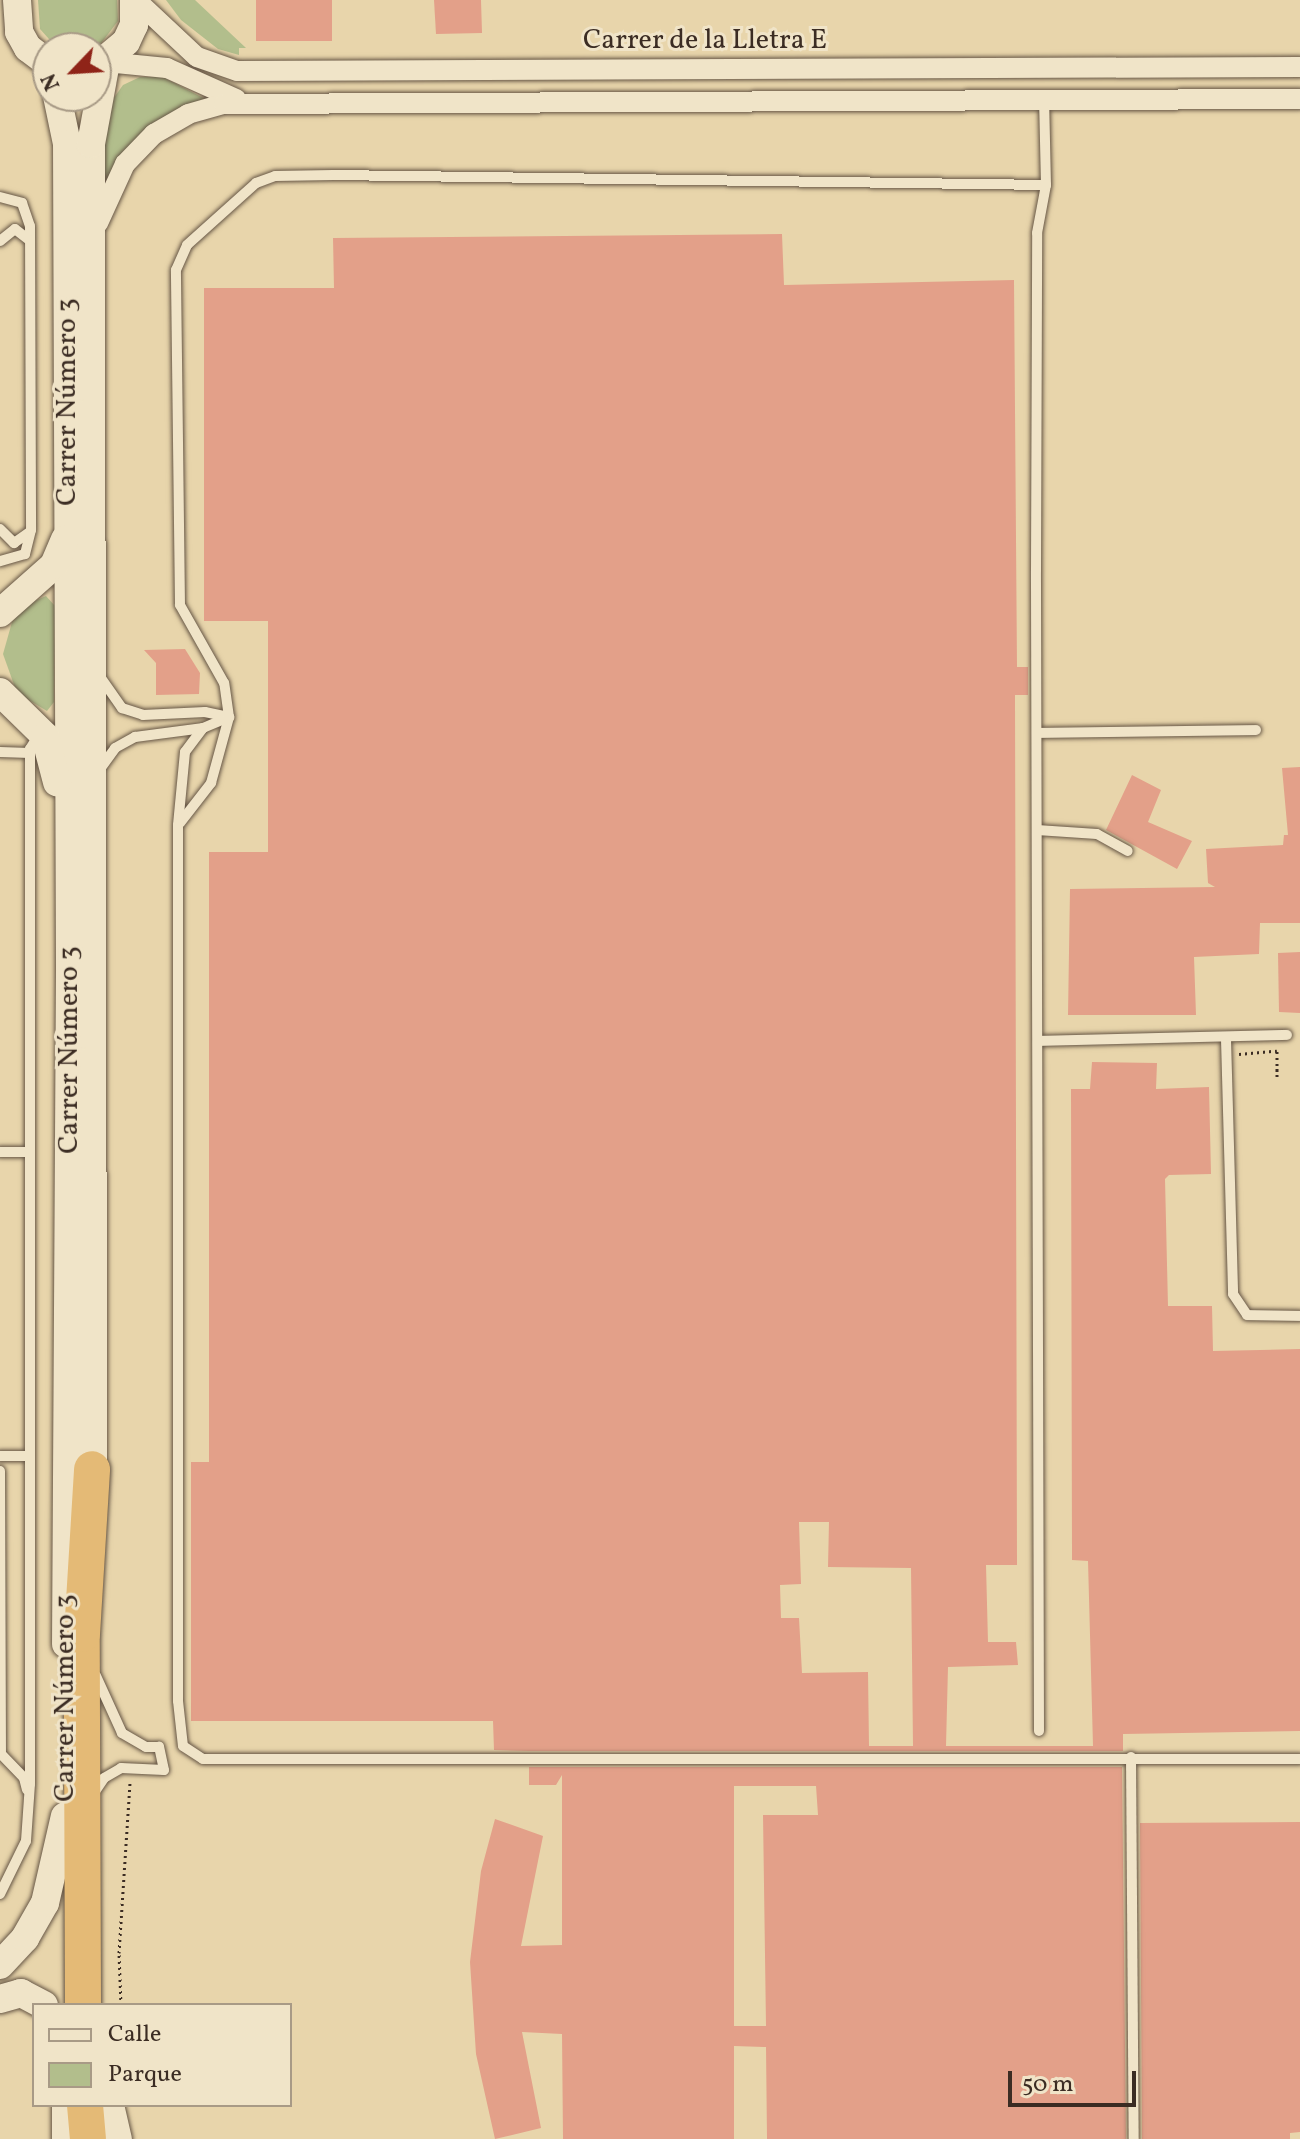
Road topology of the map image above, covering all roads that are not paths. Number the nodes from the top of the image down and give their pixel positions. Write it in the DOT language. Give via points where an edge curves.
graph roads {
  1 [pos="135,0"];
  2 [pos="11,6"];
  3 [pos="32,50"];
  4 [pos="112,55"];
  5 [pos="112,66"];
  6 [pos="1300,67"];
  7 [pos="1044,98"];
  8 [pos="1300,99"];
  9 [pos="260,102"];
  10 [pos="62,112"];
  11 [pos="95,112"];
  12 [pos="1046,185"];
  13 [pos="0,197"];
  14 [pos="0,241"];
  15 [pos="30,242"];
  16 [pos="91,246"];
  17 [pos="0,529"];
  18 [pos="31,530"];
  19 [pos="68,530"];
  20 [pos="0,561"];
  21 [pos="3,608"];
  22 [pos="92,662"];
  23 [pos="0,692"];
  24 [pos="229,717"];
  25 [pos="203,728"];
  26 [pos="1256,730"];
  27 [pos="1038,733"];
  28 [pos="40,748"];
  29 [pos="0,752"];
  30 [pos="92,781"];
  31 [pos="178,825"];
  32 [pos="1037,830"];
  33 [pos="70,833"];
  34 [pos="1128,851"];
  35 [pos="1287,1035"];
  36 [pos="1226,1039"];
  37 [pos="1040,1041"];
  38 [pos="0,1152"];
  39 [pos="30,1152"];
  40 [pos="1300,1316"];
  41 [pos="0,1456"];
  42 [pos="30,1456"];
  43 [pos="92,1469"];
  44 [pos="0,1471"];
  45 [pos="96,1676"];
  46 [pos="1039,1731"];
  47 [pos="31,1756"];
  48 [pos="1131,1757"];
  49 [pos="1300,1759"];
  50 [pos="14,1768"];
  51 [pos="96,1790"];
  52 [pos="29,1801"];
  53 [pos="65,1816"];
  54 [pos="0,1894"];
  55 [pos="0,1965"];
  56 [pos="0,1999"];
  57 [pos="40,2003"];
  58 [pos="66,2003"];
  59 [pos="83,2003"];
  60 [pos="98,2003"];
  61 [pos="66,2107"];
  62 [pos="85,2107"];
  63 [pos="110,2107"];
  64 [pos="66,2139"];
  65 [pos="88,2139"];
  66 [pos="118,2139"];
  67 [pos="1134,2139"];
  1 -- 4 [label="main road" via="134,25"];
  1 -- 6 [label="street, Carrer de la Lletra E" via="197,57 237,71"];
  2 -- 3 [label="main road"];
  5 -- 9 [label="street, Carrer de la Lletra E" via="167,68 224,96"];
  7 -- 8 [label="street, Carrer de la Lletra E"];
  7 -- 9 [label="street, Carrer de la Lletra E"];
  7 -- 12 [label="lane"];
  9 -- 16 [label="street, Carrer de la Lletra E" via="208,107 154,134 115,181"];
  10 -- 19 [label="main road, Carrer Número 3"];
  11 -- 16 [label="main road, Carrer Número 3"];
  12 -- 24 [label="lane" via="333,175 275,176 256,183 187,245 176,270 180,605 224,683"];
  12 -- 27 [label="lane" via="1037,233"];
  13 -- 15 [label="lane" via="17,200 26,209"];
  14 -- 15 [label="lane" via="15,229"];
  15 -- 18 [label="lane"];
  16 -- 22 [label="main road, Carrer Número 3"];
  17 -- 18 [label="lane" via="14,543"];
  18 -- 20 [label="lane" via="25,554"];
  19 -- 21 [label="main road" via="54,565"];
  19 -- 33 [label="main road, Carrer Número 3"];
  22 -- 24 [label="lane" via="110,698 122,708 143,715 205,712"];
  22 -- 30 [label="main road, Carrer Número 3"];
  23 -- 28 [label="main road"];
  24 -- 25 [label="lane"];
  24 -- 31 [label="lane" via="211,783"];
  25 -- 30 [label="lane" via="153,732 126,741"];
  25 -- 31 [label="lane" via="185,752"];
  26 -- 27 [label="lane"];
  27 -- 32 [label="lane"];
  28 -- 29 [label="lane"];
  28 -- 33 [label="main road"];
  28 -- 39 [label="lane"];
  30 -- 43 [label="main road, Carrer Número 3"];
  31 -- 48 [label="lane" via="178,1701 183,1746 203,1759"];
  32 -- 34 [label="lane" via="1097,834"];
  32 -- 37 [label="lane"];
  33 -- 53 [label="main road, Carrer Número 3"];
  35 -- 36 [label="lane"];
  36 -- 37 [label="lane"];
  36 -- 40 [label="lane" via="1233,1294 1247,1315"];
  37 -- 46 [label="lane"];
  38 -- 39 [label="lane"];
  39 -- 42 [label="lane"];
  41 -- 42 [label="lane"];
  42 -- 47 [label="lane"];
  43 -- 45 [label="main road, Carrer Número 3"];
  43 -- 59 [label="highway" via="82,1634"];
  44 -- 50 [label="lane" via="1,1754"];
  45 -- 51 [label="main road, Carrer Número 3"];
  45 -- 51 [label="lane" via="122,1733 140,1745 159,1747 164,1770 121,1768"];
  47 -- 50 [label="lane"];
  47 -- 52 [label="lane"];
  48 -- 49 [label="lane"];
  48 -- 67 [label="lane"];
  50 -- 52 [label="lane" via="26,1784"];
  51 -- 60 [label="main road, Carrer Número 3"];
  52 -- 54 [label="lane" via="26,1841"];
  53 -- 55 [label="main road" via="45,1903 25,1938"];
  53 -- 58 [label="main road, Carrer Número 3"];
  56 -- 57 [label="main road" via="21,1993"];
  61 -- 64 [label="main road"];
  62 -- 65 [label="highway"];
  63 -- 66 [label="main road"];
}
